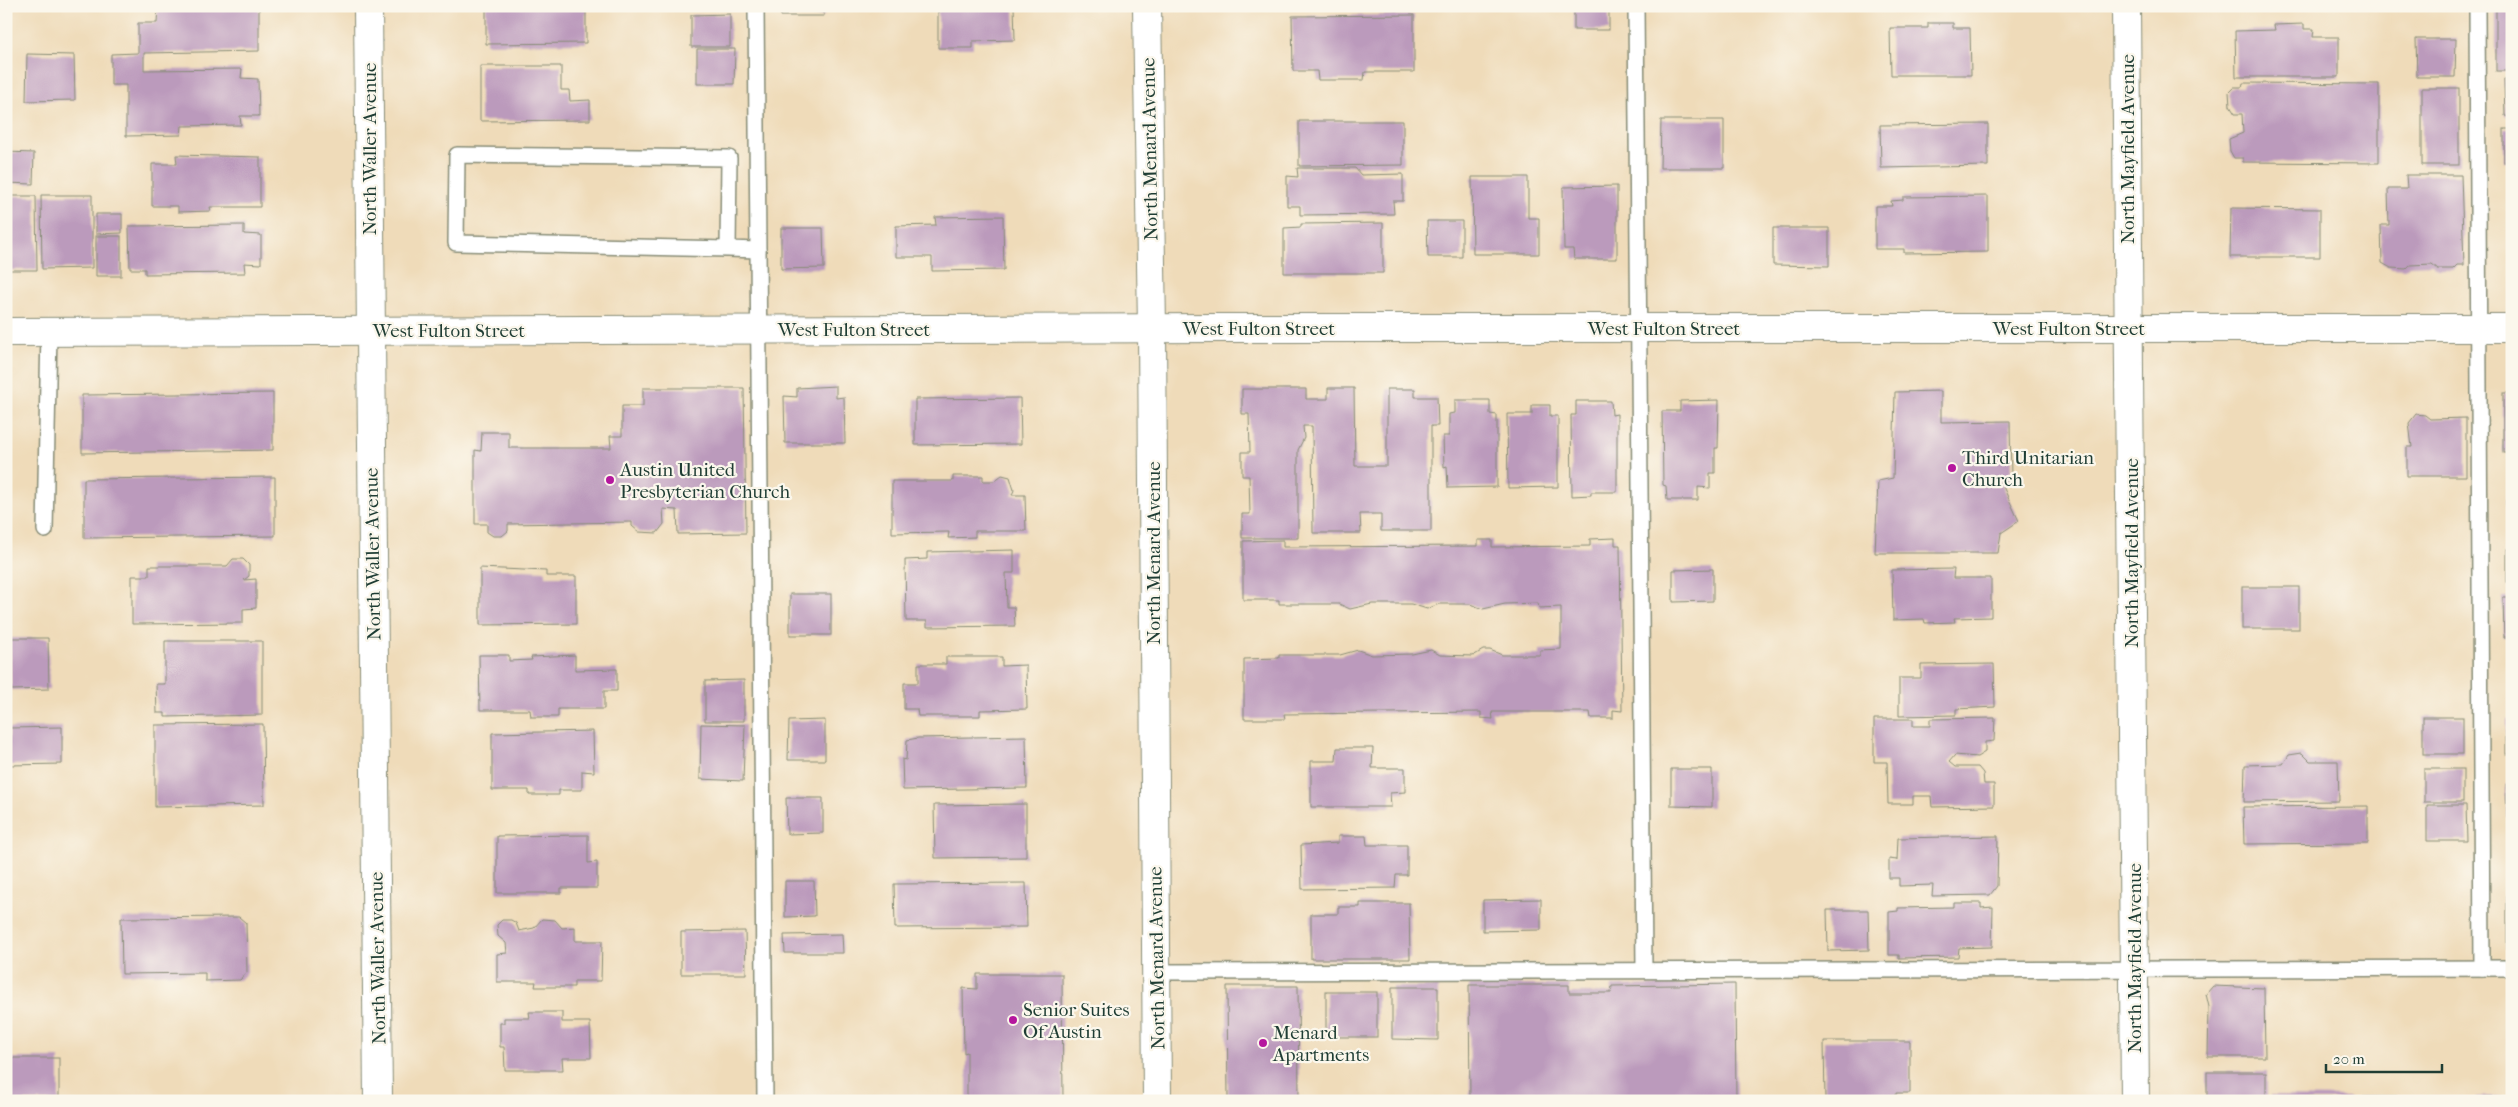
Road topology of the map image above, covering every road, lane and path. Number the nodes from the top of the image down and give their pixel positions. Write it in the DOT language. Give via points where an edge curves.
graph roads {
  1 [pos="368,6"];
  2 [pos="756,6"];
  3 [pos="1146,6"];
  4 [pos="1636,6"];
  5 [pos="2126,6"];
  6 [pos="2477,6"];
  7 [pos="728,249"];
  8 [pos="758,250"];
  9 [pos="1152,328"];
  10 [pos="1640,328"];
  11 [pos="2128,328"];
  12 [pos="2480,328"];
  13 [pos="2512,328"];
  14 [pos="759,329"];
  15 [pos="370,330"];
  16 [pos="6,332"];
  17 [pos="49,332"];
  18 [pos="45,530"];
  19 [pos="2482,968"];
  20 [pos="2512,968"];
  21 [pos="2134,969"];
  22 [pos="1644,970"];
  23 [pos="1155,972"];
  24 [pos="378,1101"];
  25 [pos="765,1101"];
  26 [pos="1157,1101"];
  27 [pos="2135,1101"];
  1 -- 15 [label="street, North Waller Avenue"];
  2 -- 8 [label="lane"];
  3 -- 9 [label="street, North Menard Avenue"];
  4 -- 10 [label="lane"];
  5 -- 11 [label="street, North Mayfield Avenue"];
  6 -- 12 [label="lane"];
  7 -- 7 [label="lane" via="456,243 457,155 729,158"];
  7 -- 8 [label="lane"];
  8 -- 14 [label="lane"];
  9 -- 10 [label="street, West Fulton Street"];
  9 -- 14 [label="street, West Fulton Street"];
  9 -- 23 [label="street, North Menard Avenue"];
  10 -- 11 [label="street, West Fulton Street"];
  10 -- 22 [label="lane"];
  11 -- 12 [label="street, West Fulton Street"];
  11 -- 21 [label="street, North Mayfield Avenue"];
  12 -- 13 [label="street, West Fulton Street"];
  12 -- 19 [label="lane"];
  14 -- 15 [label="street, West Fulton Street"];
  14 -- 25 [label="lane"];
  15 -- 17 [label="street, West Fulton Street"];
  15 -- 24 [label="street, North Waller Avenue"];
  16 -- 17 [label="street, West Fulton Street"];
  17 -- 18 [label="lane"];
  19 -- 20 [label="lane"];
  19 -- 21 [label="lane"];
  21 -- 22 [label="lane"];
  21 -- 27 [label="street, North Mayfield Avenue"];
  22 -- 23 [label="lane"];
  23 -- 26 [label="street, North Menard Avenue"];
}
